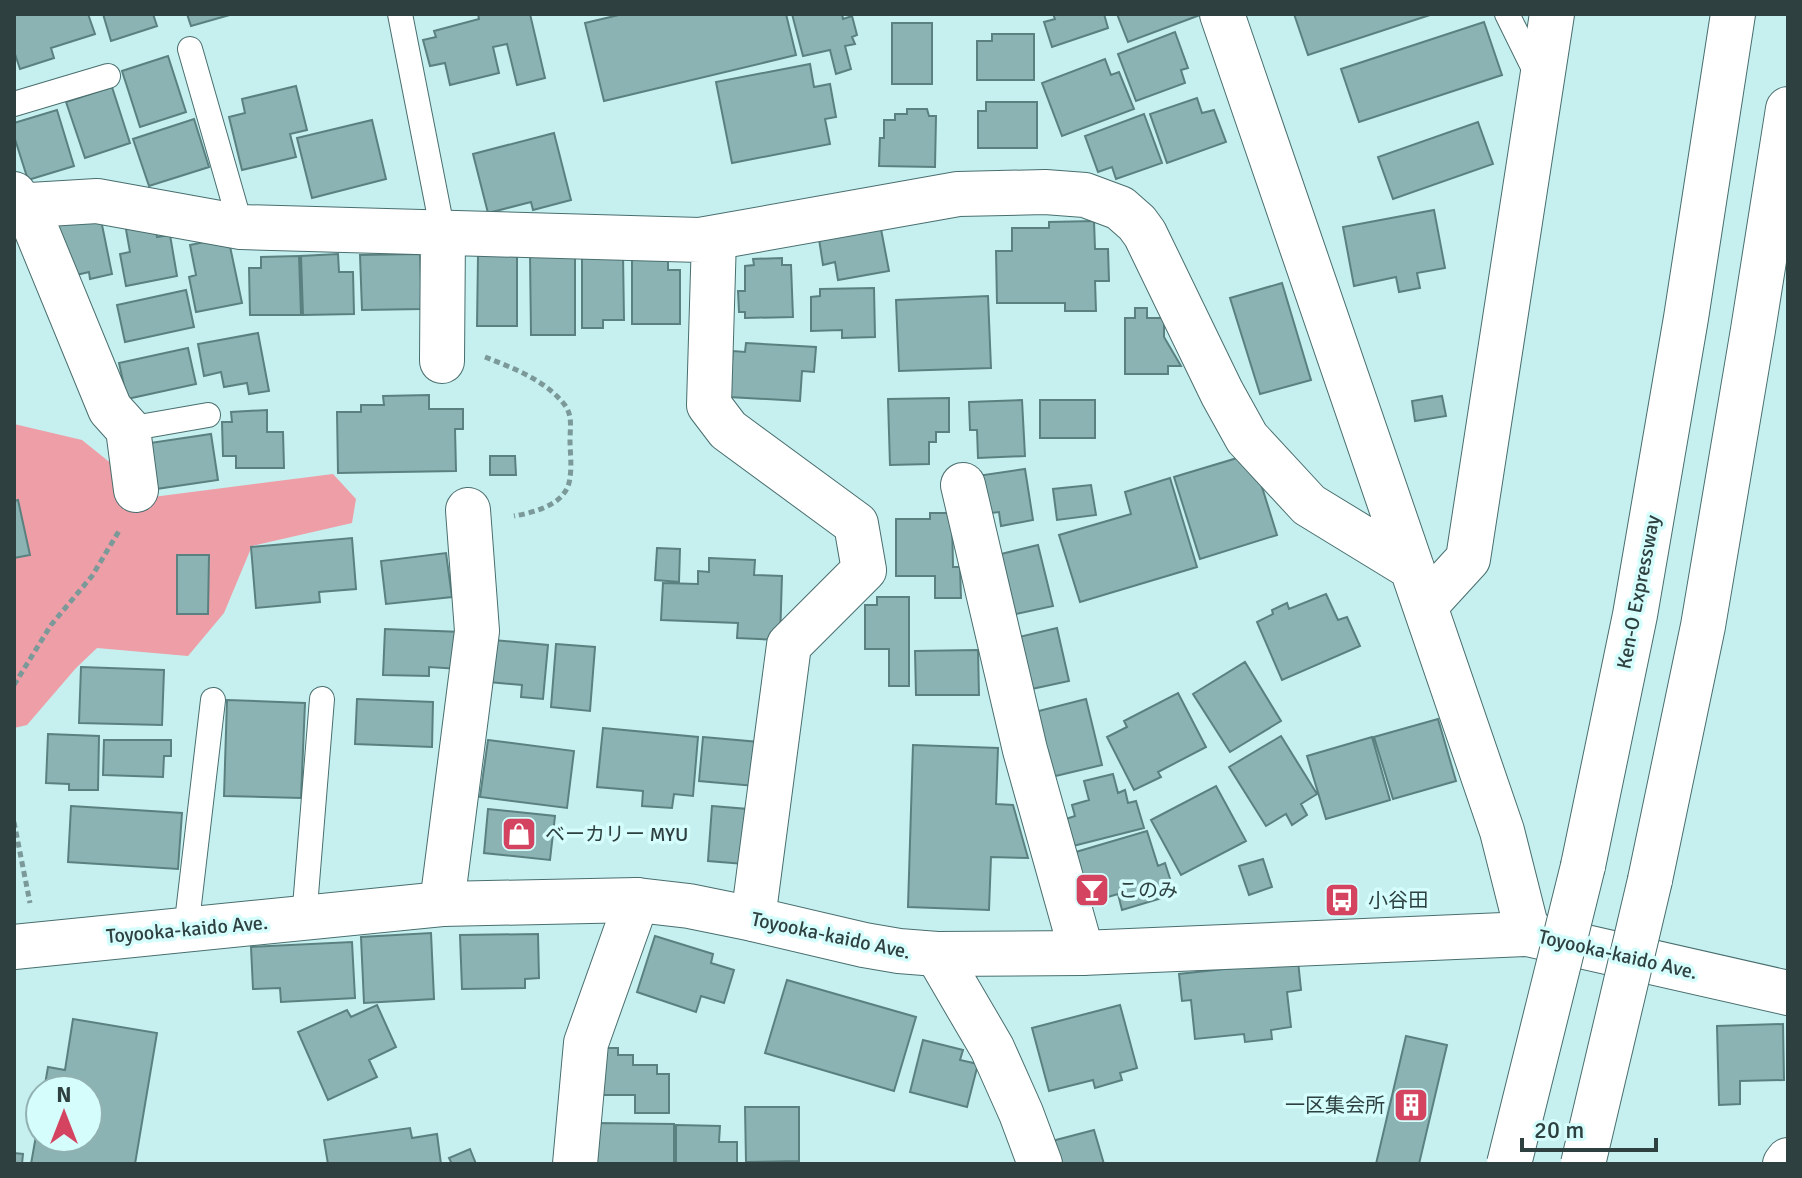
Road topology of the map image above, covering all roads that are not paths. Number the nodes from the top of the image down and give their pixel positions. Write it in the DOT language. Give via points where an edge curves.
graph roads {
  1 [pos="400,14"];
  2 [pos="1222,14"];
  3 [pos="1507,14"];
  4 [pos="1552,14"];
  5 [pos="1733,14"];
  6 [pos="190,49"];
  7 [pos="108,76"];
  8 [pos="1542,84"];
  9 [pos="14,104"];
  10 [pos="1788,109"];
  11 [pos="16,202"];
  12 [pos="241,227"];
  13 [pos="443,233"];
  14 [pos="714,238"];
  15 [pos="442,352"];
  16 [pos="208,415"];
  17 [pos="128,429"];
  18 [pos="963,485"];
  19 [pos="136,490"];
  20 [pos="469,517"];
  21 [pos="1419,587"];
  22 [pos="322,699"];
  23 [pos="213,700"];
  24 [pos="637,900"];
  25 [pos="442,904"];
  26 [pos="304,919"];
  27 [pos="753,919"];
  28 [pos="186,930"];
  29 [pos="1528,934"];
  30 [pos="26,945"];
  31 [pos="1082,953"];
  32 [pos="937,954"];
  33 [pos="1788,993"];
  34 [pos="575,1164"];
  35 [pos="1040,1164"];
  36 [pos="1509,1164"];
  37 [pos="1583,1164"];
  1 -- 13 [label="lane"];
  2 -- 21 [label="main road"];
  3 -- 8 [label="lane"];
  4 -- 8 [label="main road"];
  5 -- 36 [label="main road, Ken-O Expressway, bridge" via="1635,615 1583,866"];
  6 -- 12 [label="lane"];
  7 -- 9 [label="lane"];
  8 -- 21 [label="main road" via="1468,559"];
  10 -- 37 [label="main road, bridge" via="1703,626"];
  11 -- 12 [label="main road" via="97,201"];
  11 -- 17 [label="main road" via="34,224 110,409"];
  12 -- 13 [label="main road"];
  13 -- 14 [label="main road"];
  13 -- 15 [label="main road"];
  14 -- 21 [label="main road" via="958,194 1085,195 1120,208 1145,234 1247,438 1309,505"];
  14 -- 27 [label="main road" via="709,405 728,430 856,524 864,570 789,645"];
  16 -- 17 [label="lane"];
  17 -- 19 [label="main road"];
  18 -- 31 [label="main road" via="1025,750"];
  20 -- 25 [label="main road" via="477,631"];
  21 -- 29 [label="main road" via="1502,831"];
  22 -- 26 [label="lane"];
  23 -- 28 [label="lane"];
  24 -- 25 [label="main road, Toyooka-kaido Ave."];
  24 -- 27 [label="main road, Toyooka-kaido Ave."];
  24 -- 34 [label="main road" via="586,1043"];
  25 -- 26 [label="main road, Toyooka-kaido Ave."];
  26 -- 28 [label="main road, Toyooka-kaido Ave."];
  27 -- 32 [label="main road, Toyooka-kaido Ave." via="864,945"];
  28 -- 30 [label="main road, Toyooka-kaido Ave."];
  29 -- 31 [label="main road, Toyooka-kaido Ave."];
  29 -- 33 [label="main road, Toyooka-kaido Ave."];
  31 -- 32 [label="main road, Toyooka-kaido Ave."];
  32 -- 35 [label="main road" via="992,1048"];
}
